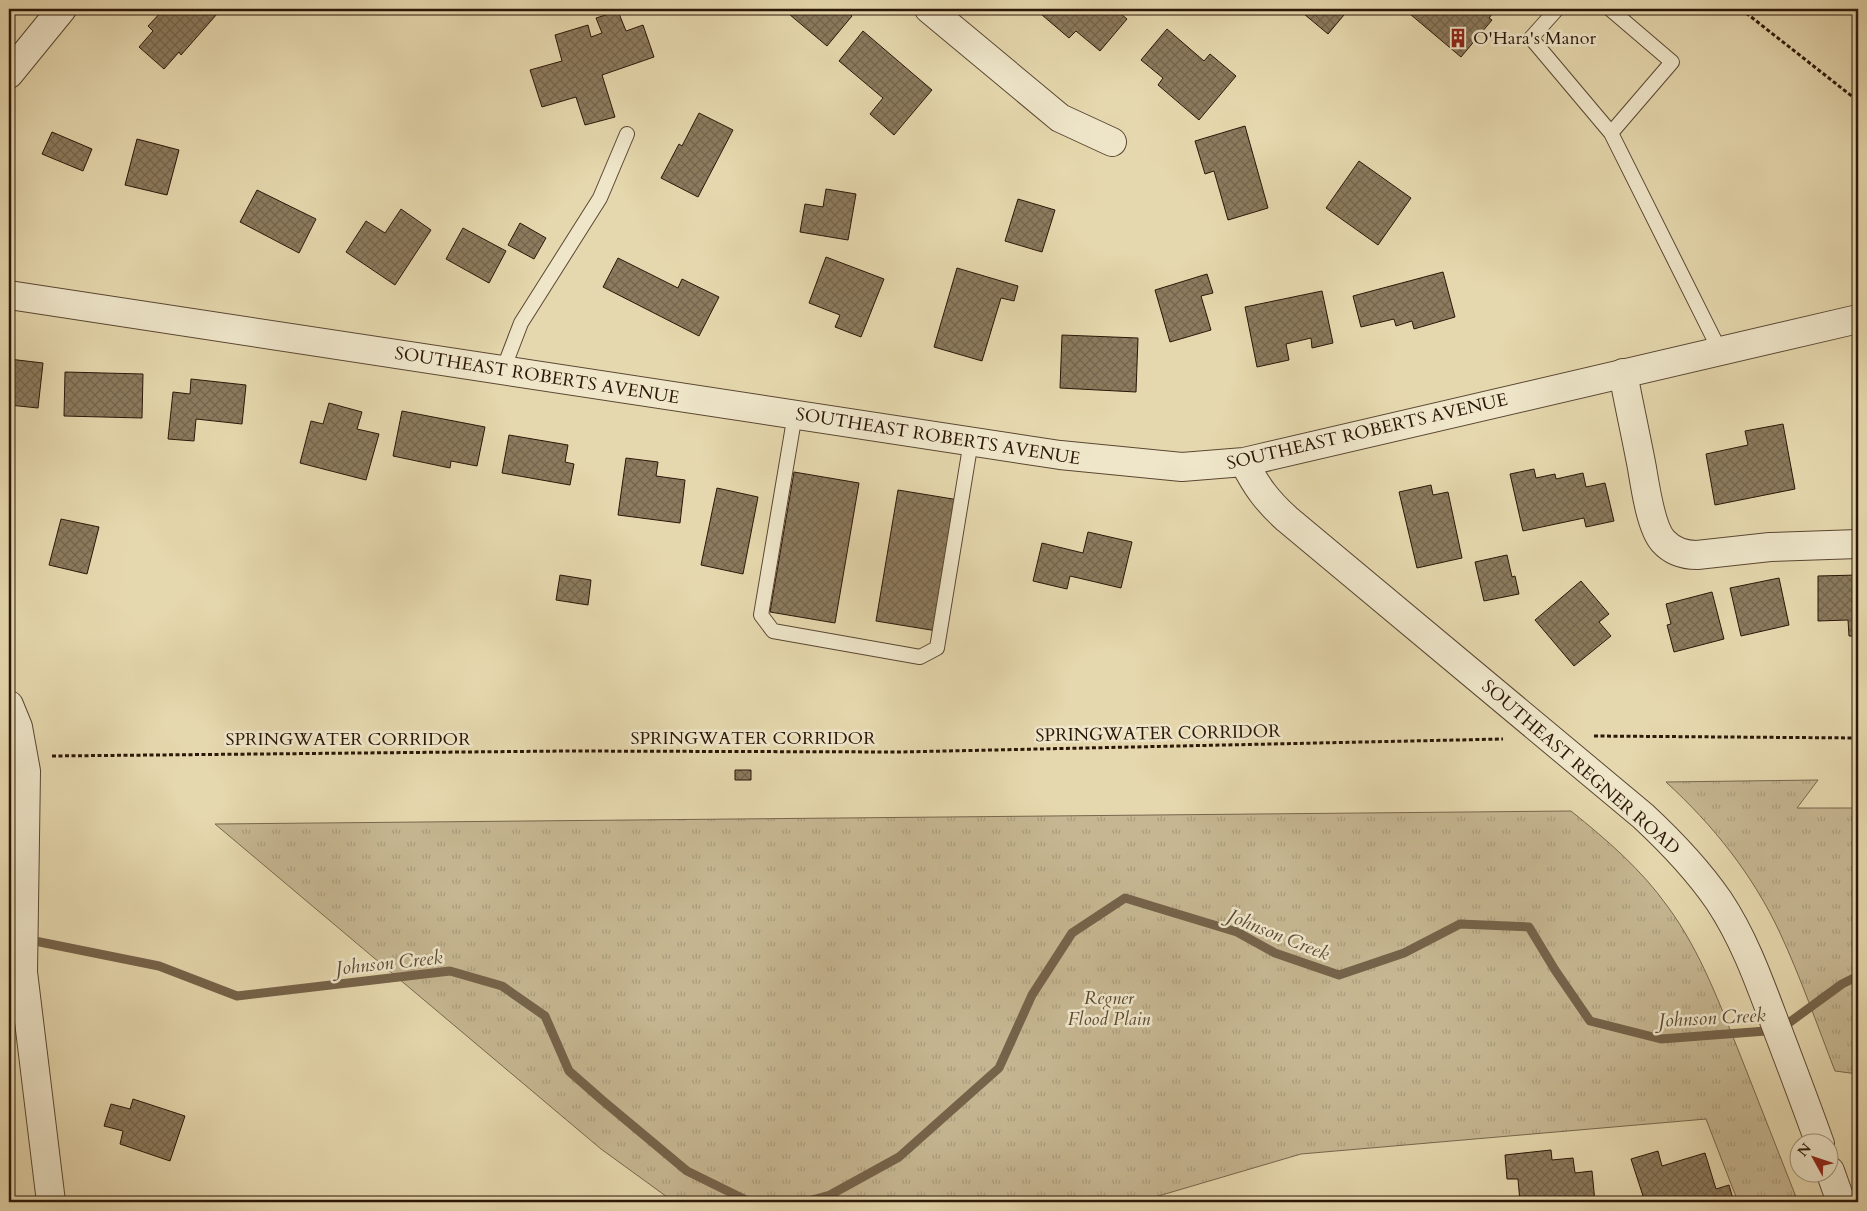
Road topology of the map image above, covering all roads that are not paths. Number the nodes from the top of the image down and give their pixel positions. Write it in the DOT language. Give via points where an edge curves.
graph roads {
  1 [pos="62,9"];
  2 [pos="929,9"];
  3 [pos="1556,9"];
  4 [pos="1610,9"];
  5 [pos="9,74"];
  6 [pos="1612,133"];
  7 [pos="627,134"];
  8 [pos="1112,142"];
  9 [pos="9,295"];
  10 [pos="1858,319"];
  11 [pos="1720,351"];
  12 [pos="504,370"];
  13 [pos="1623,374"];
  14 [pos="795,414"];
  15 [pos="971,441"];
  16 [pos="1244,462"];
  17 [pos="1858,544"];
  18 [pos="9,705"];
  19 [pos="1816,1134"];
  20 [pos="1834,1184"];
  21 [pos="51,1202"];
  22 [pos="1840,1202"];
  1 -- 5 [label="street"];
  2 -- 8 [label="street" via="1060,118"];
  3 -- 6 [label="lane" via="1531,38"];
  4 -- 6 [label="lane" via="1672,62"];
  6 -- 11 [label="lane"];
  7 -- 12 [label="lane" via="600,198 521,323"];
  9 -- 12 [label="street, SOUTHEAST ROBERTS AVENUE"];
  10 -- 11 [label="street, SOUTHEAST ROBERTS AVENUE"];
  11 -- 13 [label="street, SOUTHEAST ROBERTS AVENUE"];
  12 -- 14 [label="street, SOUTHEAST ROBERTS AVENUE"];
  13 -- 16 [label="street, SOUTHEAST ROBERTS AVENUE"];
  13 -- 17 [label="street" via="1656,528 1671,548 1691,555 1770,547"];
  14 -- 15 [label="street, SOUTHEAST ROBERTS AVENUE"];
  14 -- 15 [label="lane" via="761,615 773,632 920,657 937,648"];
  15 -- 16 [label="street, SOUTHEAST ROBERTS AVENUE" via="1154,466"];
  16 -- 19 [label="street, SOUTHEAST REGNER ROAD" via="1268,502 1287,519 1676,847 1720,902 1739,936 1756,972"];
  18 -- 21 [label="street" via="18,727 26,771 22,954"];
  20 -- 22 [label="street"];
}
